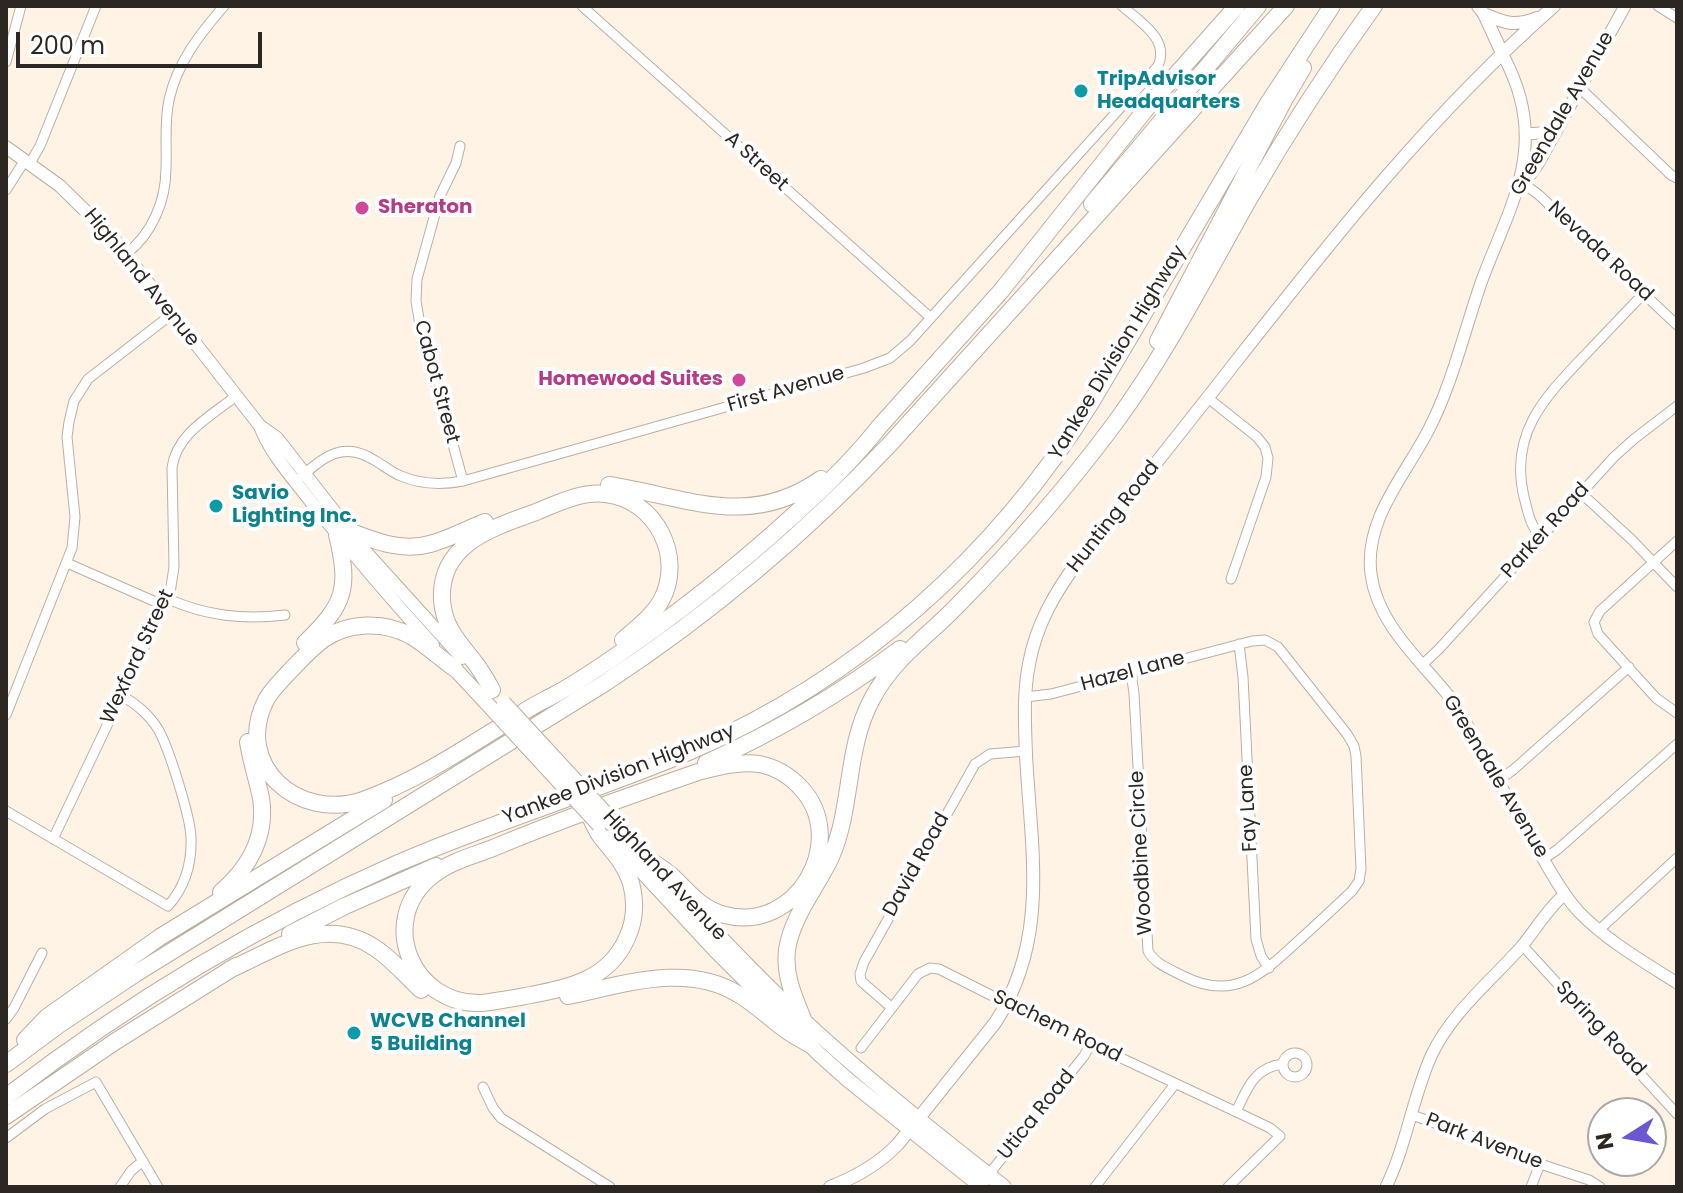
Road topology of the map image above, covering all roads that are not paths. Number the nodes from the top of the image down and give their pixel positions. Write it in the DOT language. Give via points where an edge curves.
graph roads {
  1 [pos="21,6"];
  2 [pos="96,6"];
  3 [pos="224,6"];
  4 [pos="582,6"];
  5 [pos="1122,6"];
  6 [pos="1237,6"];
  7 [pos="1258,6"];
  8 [pos="1286,6"];
  9 [pos="1334,6"];
  10 [pos="1374,6"];
  11 [pos="1625,6"];
  12 [pos="1658,6"];
  13 [pos="1481,9"];
  14 [pos="1549,10"];
  15 [pos="1677,18"];
  16 [pos="1502,53"];
  17 [pos="6,62"];
  18 [pos="1580,88"];
  19 [pos="1556,132"];
  20 [pos="1525,134"];
  21 [pos="460,146"];
  22 [pos="6,147"];
  23 [pos="27,161"];
  24 [pos="1677,178"];
  25 [pos="1519,183"];
  26 [pos="6,190"];
  27 [pos="126,254"];
  28 [pos="1044,274"];
  29 [pos="1644,293"];
  30 [pos="172,314"];
  31 [pos="931,318"];
  32 [pos="1677,325"];
  33 [pos="236,396"];
  34 [pos="1208,398"];
  35 [pos="1677,406"];
  36 [pos="879,427"];
  37 [pos="1101,439"];
  38 [pos="300,478"];
  39 [pos="463,481"];
  40 [pos="1581,493"];
  41 [pos="343,533"];
  42 [pos="1541,537"];
  43 [pos="1677,541"];
  44 [pos="1654,561"];
  45 [pos="67,563"];
  46 [pos="1231,579"];
  47 [pos="975,587"];
  48 [pos="1677,587"];
  49 [pos="166,602"];
  50 [pos="285,615"];
  51 [pos="1239,644"];
  52 [pos="1423,664"];
  53 [pos="1629,667"];
  54 [pos="454,668"];
  55 [pos="1131,673"];
  56 [pos="492,690"];
  57 [pos="121,696"];
  58 [pos="1025,697"];
  59 [pos="499,707"];
  60 [pos="530,708"];
  61 [pos="1677,713"];
  62 [pos="6,715"];
  63 [pos="1677,744"];
  64 [pos="1026,751"];
  65 [pos="428,770"];
  66 [pos="1497,781"];
  67 [pos="625,797"];
  68 [pos="6,811"];
  69 [pos="598,820"];
  70 [pos="513,838"];
  71 [pos="53,839"];
  72 [pos="647,858"];
  73 [pos="1677,858"];
  74 [pos="1543,859"];
  75 [pos="1565,894"];
  76 [pos="183,922"];
  77 [pos="1599,930"];
  78 [pos="1522,945"];
  79 [pos="42,953"];
  80 [pos="1269,968"];
  81 [pos="229,970"];
  82 [pos="1677,983"];
  83 [pos="1007,1003"];
  84 [pos="892,1008"];
  85 [pos="6,1019"];
  86 [pos="803,1019"];
  87 [pos="1091,1043"];
  88 [pos="809,1044"];
  89 [pos="861,1048"];
  90 [pos="6,1062"];
  91 [pos="1283,1064"];
  92 [pos="1175,1084"];
  93 [pos="483,1087"];
  94 [pos="6,1097"];
  95 [pos="1236,1112"];
  96 [pos="1677,1114"];
  97 [pos="1412,1115"];
  98 [pos="6,1116"];
  99 [pos="915,1124"];
  100 [pos="6,1138"];
  101 [pos="143,1161"];
  102 [pos="1540,1164"];
  103 [pos="984,1183"];
  104 [pos="120,1187"];
  105 [pos="158,1187"];
  106 [pos="610,1187"];
  107 [pos="830,1187"];
  108 [pos="1004,1187"];
  109 [pos="1095,1187"];
  110 [pos="1228,1187"];
  111 [pos="1386,1187"];
  112 [pos="1531,1187"];
  113 [pos="1600,1187"];
  1 -- 17 [label="street"];
  2 -- 23 [label="street" via="40,146"];
  3 -- 27 [label="street" via="191,47 174,82 167,106 162,198 143,238"];
  4 -- 31 [label="street, A Street"];
  5 -- 31 [label="street, First Avenue" via="1155,36 1160,63"];
  6 -- 36 [label="highway" via="1150,104 1001,291"];
  7 -- 28 [label="highway" via="1073,225"];
  8 -- 28 [label="highway"];
  9 -- 37 [label="highway" via="1325,35 1283,102"];
  9 -- 94 [label="highway, Yankee Division Highway" via="1283,80 1060,452 984,545 919,608 823,680 731,732 412,857 251,936 124,1012"];
  10 -- 37 [label="highway" via="1283,142 1175,332"];
  11 -- 18 [label="street, Greendale Avenue"];
  12 -- 15 [label="street"];
  13 -- 14 [label="main road" via="1514,24"];
  13 -- 16 [label="main road"];
  14 -- 16 [label="main road, Hunting Road"];
  16 -- 20 [label="street" via="1521,96"];
  16 -- 34 [label="main road, Hunting Road" via="1367,197"];
  18 -- 19 [label="street, Greendale Avenue"];
  18 -- 24 [label="street"];
  19 -- 20 [label="street"];
  19 -- 25 [label="street, Greendale Avenue" via="1535,169"];
  20 -- 25 [label="street"];
  21 -- 39 [label="street, Cabot Street" via="440,196 415,294"];
  22 -- 23 [label="main road, Highland Avenue"];
  23 -- 26 [label="street"];
  23 -- 27 [label="main road, Highland Avenue" via="83,207"];
  25 -- 29 [label="street, Nevada Road" via="1539,195"];
  25 -- 52 [label="street, Greendale Avenue" via="1439,408 1385,505 1372,542 1370,571 1376,596"];
  27 -- 30 [label="main road, Highland Avenue"];
  28 -- 90 [label="highway" via="848,488 703,614 580,699 122,982"];
  29 -- 32 [label="street, Nevada Road"];
  29 -- 42 [label="street" via="1555,387 1527,431 1521,477 1533,528"];
  30 -- 33 [label="main road, Highland Avenue"];
  30 -- 45 [label="street" via="88,379 74,401 67,437 75,524"];
  31 -- 39 [label="street, First Avenue" via="901,350 873,365"];
  33 -- 38 [label="main road, Highland Avenue" via="260,426 267,445"];
  33 -- 49 [label="street, Wexford Street" via="187,436 175,453 174,567"];
  34 -- 46 [label="street" via="1260,440 1268,458"];
  34 -- 58 [label="main road, Hunting Road" via="1060,586 1035,639"];
  35 -- 40 [label="street, Parker Road" via="1620,451"];
  36 -- 41 [label="highway" via="815,483 763,506 719,507 593,484 426,545 391,545"];
  36 -- 60 [label="highway" via="825,486 725,574 620,653"];
  37 -- 47 [label="highway" via="1038,521"];
  38 -- 39 [label="street, First Avenue" via="345,451 418,482"];
  38 -- 41 [label="main road, Highland Avenue"];
  40 -- 42 [label="street, Parker Road"];
  40 -- 44 [label="street"];
  41 -- 54 [label="main road, Highland Avenue" via="386,593"];
  41 -- 56 [label="main road, Highland Avenue"];
  41 -- 76 [label="highway" via="344,577 338,604 266,683 251,710 248,741 262,809 255,848 234,880"];
  42 -- 52 [label="street, Parker Road"];
  43 -- 44 [label="street"];
  44 -- 48 [label="street"];
  44 -- 53 [label="street" via="1594,622 1598,634"];
  45 -- 49 [label="street"];
  45 -- 62 [label="street"];
  47 -- 67 [label="highway" via="823,702 738,748"];
  47 -- 86 [label="highway" via="893,667 862,722 834,850 788,944 788,979"];
  49 -- 50 [label="street" via="226,616"];
  49 -- 57 [label="street, Wexford Street"];
  51 -- 55 [label="street, Hazel Lane"];
  51 -- 80 [label="street, Fay Lane" via="1256,939"];
  51 -- 80 [label="street, Woodbine Circle" via="1265,640 1278,647 1347,734 1356,756 1359,881"];
  52 -- 66 [label="street, Greendale Avenue" via="1455,704"];
  53 -- 61 [label="street"];
  53 -- 66 [label="street"];
  54 -- 59 [label="main road, Highland Avenue"];
  54 -- 65 [label="highway" via="398,630 346,629 318,644 280,681 260,716 259,746 270,773 287,791 309,802 357,802"];
  55 -- 58 [label="street, Hazel Lane"];
  55 -- 80 [label="street, Woodbine Circle" via="1149,954 1189,979 1214,986 1255,978"];
  56 -- 59 [label="main road, Highland Avenue"];
  56 -- 60 [label="highway" via="453,636 444,610 443,583 458,553 484,532 583,494 629,501 655,522 666,545 669,570 662,598 629,634"];
  57 -- 71 [label="street, Wexford Street"];
  57 -- 71 [label="street" via="158,729 168,752 190,824 186,878 168,906"];
  58 -- 64 [label="main road, Hunting Road"];
  59 -- 69 [label="main road, Highland Avenue, bridge"];
  59 -- 69 [label="main road, Highland Avenue, bridge"];
  60 -- 65 [label="highway"];
  63 -- 74 [label="street"];
  64 -- 83 [label="main road, Hunting Road" via="1032,921"];
  64 -- 84 [label="street, David Road" via="990,754 975,764 864,962 861,981"];
  65 -- 76 [label="highway"];
  66 -- 74 [label="street, Greendale Avenue"];
  67 -- 70 [label="highway"];
  67 -- 72 [label="highway" via="708,770 759,764 799,786 820,828 819,852 806,884 784,906 757,917 731,917 709,909"];
  68 -- 71 [label="street"];
  69 -- 70 [label="highway" via="625,868 634,898 632,926 614,960 594,977 569,987 482,1003 454,1000 429,985 411,961 404,929 410,904 433,875"];
  69 -- 72 [label="main road, Highland Avenue"];
  69 -- 88 [label="main road, Highland Avenue"];
  70 -- 81 [label="highway" via="345,906"];
  72 -- 86 [label="main road, Highland Avenue"];
  73 -- 77 [label="street"];
  74 -- 75 [label="street, Greendale Avenue"];
  75 -- 77 [label="street, Greendale Avenue"];
  75 -- 78 [label="street"];
  76 -- 90 [label="highway" via="47,1017"];
  77 -- 82 [label="street, Greendale Avenue"];
  78 -- 96 [label="street, Spring Road"];
  78 -- 97 [label="street" via="1455,1017 1432,1054"];
  79 -- 85 [label="street"];
  81 -- 88 [label="highway" via="298,938 346,935 378,950 434,1001 473,1013 660,978 689,978 738,993"];
  81 -- 98 [label="highway"];
  83 -- 84 [label="street, Sachem Road" via="933,967 918,974"];
  83 -- 87 [label="street, Sachem Road"];
  83 -- 99 [label="main road, Hunting Road"];
  84 -- 89 [label="street, Sachem Road"];
  86 -- 99 [label="main road, Highland Avenue"];
  87 -- 92 [label="street, Sachem Road"];
  87 -- 103 [label="street, Utica Road"];
  88 -- 99 [label="main road, Highland Avenue" via="836,1070"];
  91 -- 95 [label="street" via="1254,1076"];
  92 -- 95 [label="street, Sachem Road"];
  92 -- 109 [label="street"];
  93 -- 106 [label="street" via="501,1118"];
  95 -- 110 [label="street, Sachem Road" via="1280,1136"];
  97 -- 102 [label="street, Park Avenue"];
  97 -- 111 [label="street"];
  99 -- 103 [label="main road, Highland Avenue"];
  99 -- 107 [label="main road, Hunting Road" via="881,1161"];
  100 -- 101 [label="street" via="96,1082"];
  101 -- 104 [label="street"];
  101 -- 105 [label="street"];
  102 -- 112 [label="street"];
  102 -- 113 [label="street, Park Avenue"];
  103 -- 108 [label="main road, Highland Avenue"];
}
